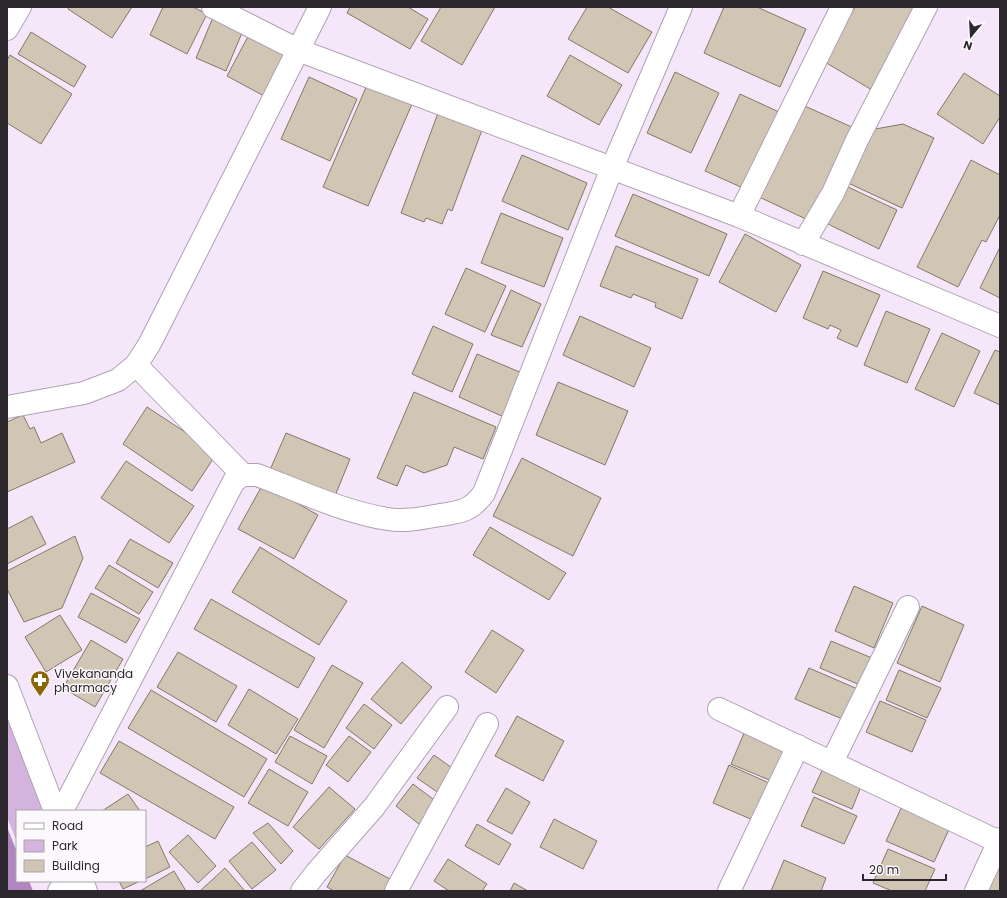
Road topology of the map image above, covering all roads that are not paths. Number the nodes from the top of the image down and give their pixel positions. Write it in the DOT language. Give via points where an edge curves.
graph roads {
  1 [pos="20,7"];
  2 [pos="213,7"];
  3 [pos="320,7"];
  4 [pos="681,7"];
  5 [pos="842,7"];
  6 [pos="926,7"];
  7 [pos="7,29"];
  8 [pos="298,50"];
  9 [pos="612,168"];
  10 [pos="739,216"];
  11 [pos="803,244"];
  12 [pos="1000,326"];
  13 [pos="136,365"];
  14 [pos="7,407"];
  15 [pos="243,475"];
  16 [pos="908,607"];
  17 [pos="7,686"];
  18 [pos="447,707"];
  19 [pos="719,709"];
  20 [pos="487,724"];
  21 [pos="798,746"];
  22 [pos="832,762"];
  23 [pos="55,810"];
  24 [pos="63,810"];
  25 [pos="999,841"];
  26 [pos="67,882"];
  27 [pos="59,891"];
  28 [pos="302,891"];
  29 [pos="396,891"];
  30 [pos="729,891"];
  31 [pos="976,891"];
  1 -- 7 [label="street"];
  2 -- 8 [label="street"];
  3 -- 8 [label="street"];
  4 -- 9 [label="street"];
  5 -- 10 [label="street"];
  6 -- 11 [label="street" via="857,140 833,193"];
  8 -- 9 [label="street"];
  8 -- 13 [label="street" via="149,345"];
  9 -- 10 [label="street"];
  9 -- 15 [label="street" via="484,493 476,503 464,511 416,520 389,520 359,512 257,475"];
  10 -- 11 [label="street"];
  11 -- 12 [label="street"];
  13 -- 14 [label="street" via="118,380 84,393"];
  13 -- 15 [label="street"];
  15 -- 24 [label="street" via="234,481"];
  16 -- 22 [label="street"];
  17 -- 23 [label="street"];
  18 -- 28 [label="street" via="374,807"];
  19 -- 21 [label="street"];
  20 -- 29 [label="street"];
  21 -- 22 [label="street"];
  21 -- 30 [label="street"];
  22 -- 25 [label="street"];
  25 -- 31 [label="street"];
  26 -- 27 [label="street"];
}
